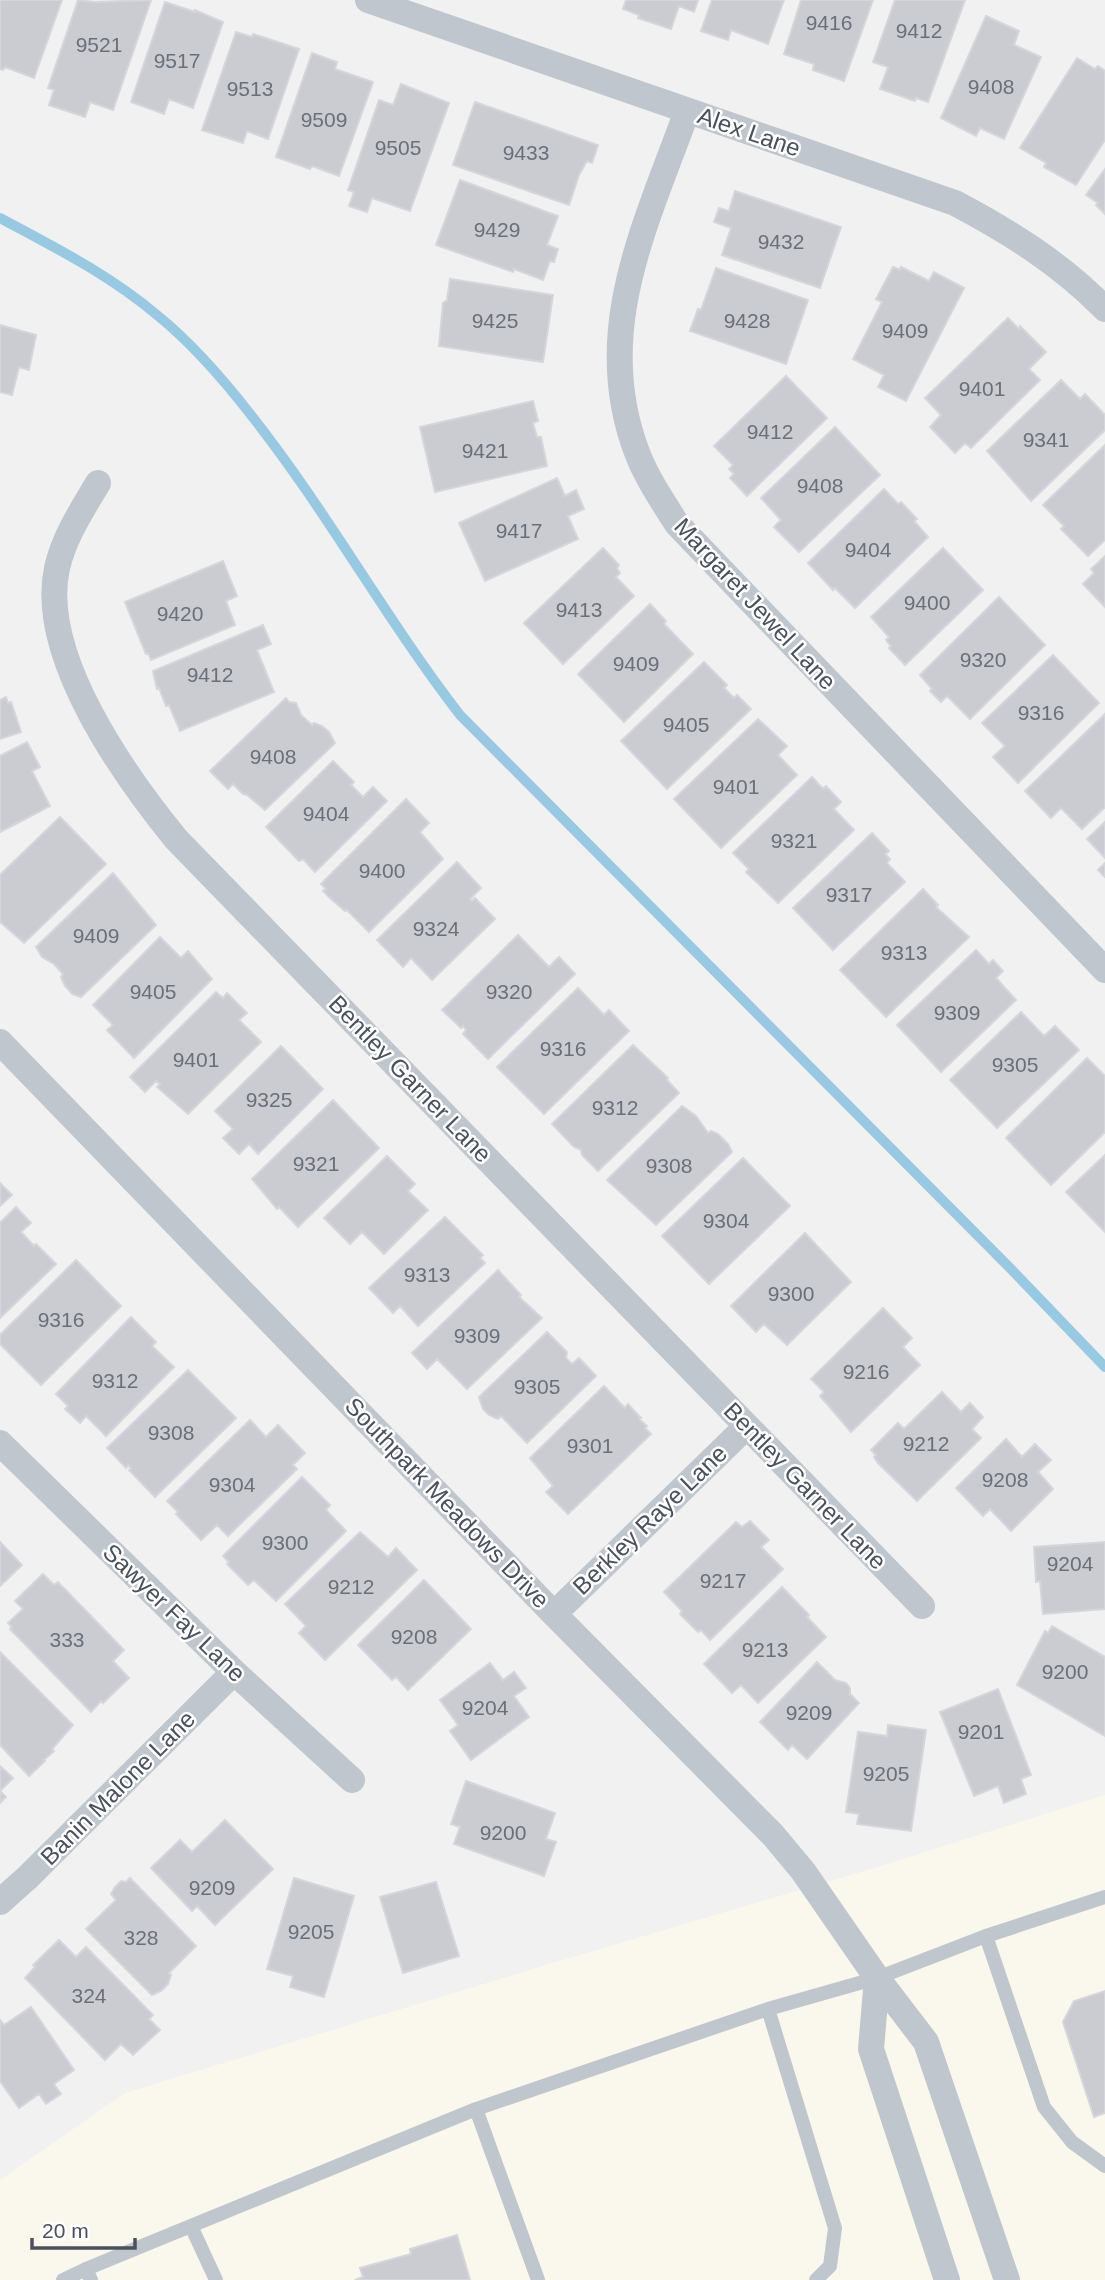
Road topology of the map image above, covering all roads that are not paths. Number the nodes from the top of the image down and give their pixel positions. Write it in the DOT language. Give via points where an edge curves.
graph roads {
  1 [pos="368,0"];
  2 [pos="687,111"];
  3 [pos="1105,309"];
  4 [pos="98,482"];
  5 [pos="1105,970"];
  6 [pos="0,1042"];
  7 [pos="747,1426"];
  8 [pos="0,1443"];
  9 [pos="922,1606"];
  10 [pos="554,1614"];
  11 [pos="234,1672"];
  12 [pos="352,1780"];
  13 [pos="1105,1897"];
  14 [pos="0,1902"];
  15 [pos="986,1936"];
  16 [pos="877,1978"];
  17 [pos="768,2009"];
  18 [pos="476,2109"];
  19 [pos="1105,2166"];
  20 [pos="191,2226"];
  21 [pos="89,2275"];
  22 [pos="62,2280"];
  23 [pos="216,2280"];
  24 [pos="538,2280"];
  25 [pos="816,2280"];
  26 [pos="947,2280"];
  27 [pos="1007,2280"];
  1 -- 2 [label="street, Alex Lane"];
  2 -- 3 [label="street, Alex Lane" via="955,203 1035,249"];
  2 -- 5 [label="street, Margaret Jewel Lane" via="625,288 620,334 619,374 626,414 654,489 677,524"];
  4 -- 7 [label="street, Bentley Garner Lane" via="70,529 57,569 55,607 63,647 84,699 145,800 176,839"];
  6 -- 10 [label="street, Southpark Meadows Drive"];
  7 -- 9 [label="street, Bentley Garner Lane"];
  7 -- 10 [label="street, Berkley Raye Lane"];
  8 -- 11 [label="street, Sawyer Fay Lane"];
  10 -- 16 [label="street, Southpark Meadows Drive" via="773,1836 803,1871"];
  11 -- 12 [label="street, Sawyer Fay Lane"];
  11 -- 14 [label="street, Banin Malone Lane"];
  13 -- 15 [label="lane"];
  15 -- 16 [label="lane"];
  15 -- 19 [label="lane" via="1044,2107 1072,2142"];
  16 -- 17 [label="lane"];
  16 -- 26 [label="street" via="871,2049"];
  16 -- 27 [label="street, Southpark Meadows Drive" via="926,2042"];
  17 -- 18 [label="lane"];
  17 -- 25 [label="lane" via="835,2228 830,2266"];
  18 -- 20 [label="lane"];
  18 -- 24 [label="lane"];
  20 -- 21 [label="lane"];
  20 -- 23 [label="lane"];
  21 -- 22 [label="lane"];
}
